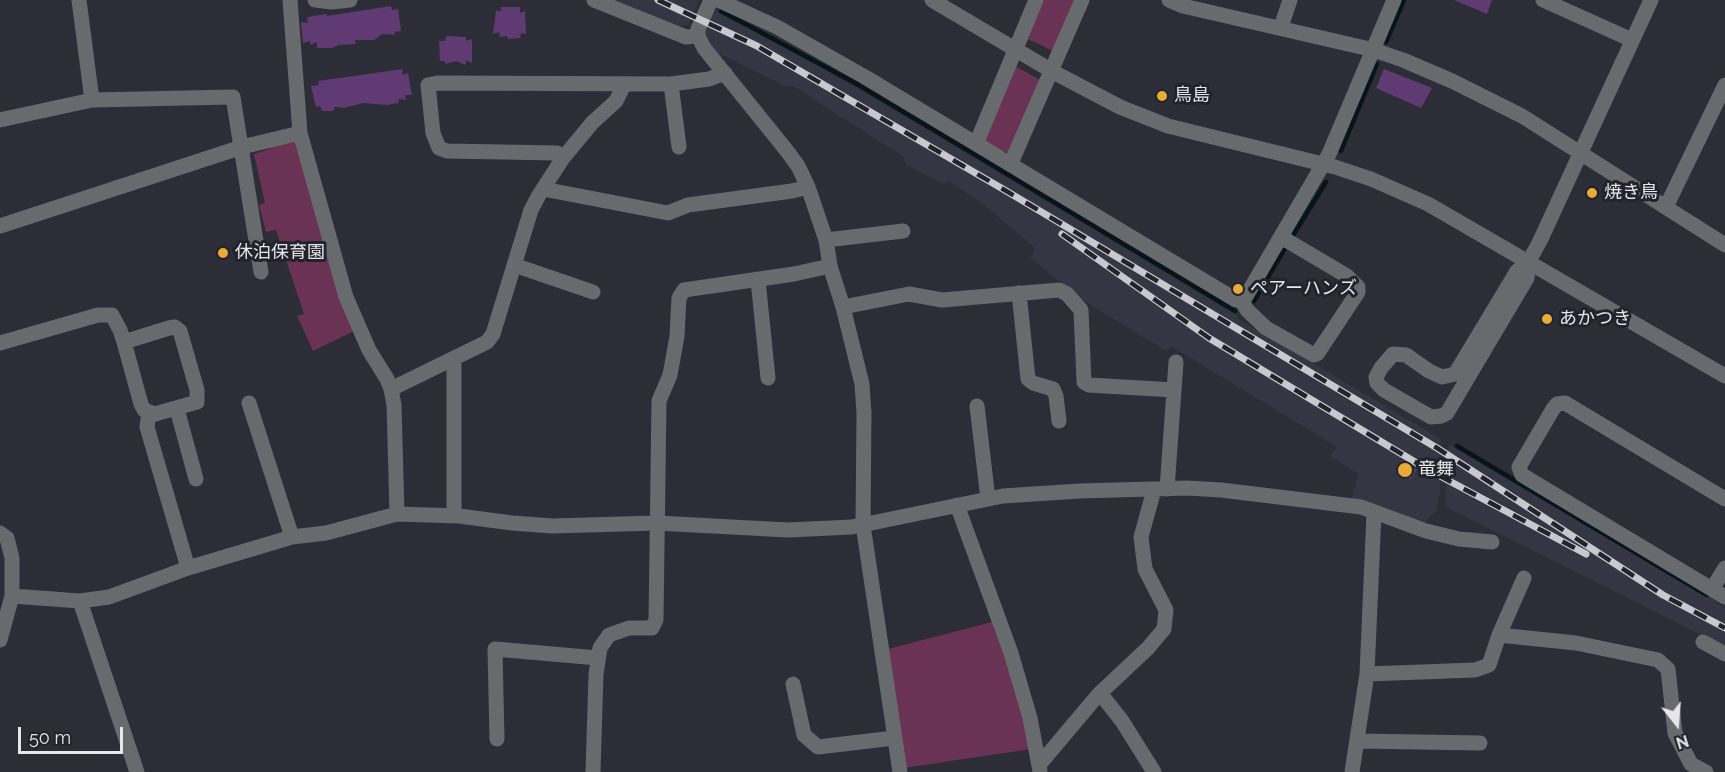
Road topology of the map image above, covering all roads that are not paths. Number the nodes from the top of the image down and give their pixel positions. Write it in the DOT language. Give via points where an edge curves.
graph roads {
  1 [pos="79,0"];
  2 [pos="290,0"];
  3 [pos="315,0"];
  4 [pos="350,0"];
  5 [pos="594,0"];
  6 [pos="711,0"];
  7 [pos="718,0"];
  8 [pos="932,0"];
  9 [pos="1036,0"];
  10 [pos="1082,0"];
  11 [pos="1168,0"];
  12 [pos="1290,0"];
  13 [pos="1394,0"];
  14 [pos="1543,0"];
  15 [pos="1651,0"];
  16 [pos="1185,3"];
  17 [pos="1281,27"];
  18 [pos="698,36"];
  19 [pos="1632,40"];
  20 [pos="1016,49"];
  21 [pos="1374,50"];
  22 [pos="1052,71"];
  23 [pos="725,73"];
  24 [pos="671,84"];
  25 [pos="624,85"];
  26 [pos="1725,86"];
  27 [pos="92,100"];
  28 [pos="0,120"];
  29 [pos="300,133"];
  30 [pos="976,144"];
  31 [pos="242,147"];
  32 [pos="679,147"];
  33 [pos="1581,152"];
  34 [pos="563,158"];
  35 [pos="1011,163"];
  36 [pos="1324,164"];
  37 [pos="808,187"];
  38 [pos="543,189"];
  39 [pos="1666,207"];
  40 [pos="0,226"];
  41 [pos="903,231"];
  42 [pos="1281,237"];
  43 [pos="826,240"];
  44 [pos="1725,245"];
  45 [pos="1529,261"];
  46 [pos="514,266"];
  47 [pos="830,266"];
  48 [pos="261,272"];
  49 [pos="758,280"];
  50 [pos="593,292"];
  51 [pos="1019,293"];
  52 [pos="1241,300"];
  53 [pos="843,307"];
  54 [pos="124,342"];
  55 [pos="0,344"];
  56 [pos="454,358"];
  57 [pos="1176,362"];
  58 [pos="1725,376"];
  59 [pos="768,378"];
  60 [pos="391,389"];
  61 [pos="1174,390"];
  62 [pos="249,403"];
  63 [pos="977,406"];
  64 [pos="177,409"];
  65 [pos="149,412"];
  66 [pos="1059,421"];
  67 [pos="196,479"];
  68 [pos="1161,490"];
  69 [pos="988,499"];
  70 [pos="1725,499"];
  71 [pos="957,505"];
  72 [pos="1374,513"];
  73 [pos="397,514"];
  74 [pos="454,516"];
  75 [pos="657,523"];
  76 [pos="863,525"];
  77 [pos="0,533"];
  78 [pos="292,537"];
  79 [pos="1492,542"];
  80 [pos="188,568"];
  81 [pos="1725,568"];
  82 [pos="1524,578"];
  83 [pos="1719,593"];
  84 [pos="12,596"];
  85 [pos="80,601"];
  86 [pos="1499,635"];
  87 [pos="0,640"];
  88 [pos="1703,642"];
  89 [pos="1725,654"];
  90 [pos="598,658"];
  91 [pos="1367,674"];
  92 [pos="793,684"];
  93 [pos="1100,693"];
  94 [pos="894,738"];
  95 [pos="497,740"];
  96 [pos="1357,741"];
  97 [pos="1480,743"];
  98 [pos="1039,768"];
  99 [pos="137,772"];
  100 [pos="593,772"];
  101 [pos="900,772"];
  102 [pos="1154,772"];
  103 [pos="1352,772"];
  104 [pos="1706,772"];
  1 -- 27 [label="street"];
  2 -- 29 [label="street"];
  3 -- 4 [label="street"];
  5 -- 18 [label="street" via="686,37"];
  6 -- 18 [label="street"];
  7 -- 30 [label="street" via="826,54"];
  8 -- 20 [label="street"];
  9 -- 20 [label="street"];
  10 -- 22 [label="street"];
  11 -- 16 [label="street"];
  12 -- 17 [label="street"];
  13 -- 21 [label="street"];
  14 -- 19 [label="street"];
  15 -- 19 [label="street"];
  16 -- 17 [label="street"];
  17 -- 21 [label="street"];
  18 -- 23 [label="street"];
  19 -- 33 [label="street"];
  20 -- 22 [label="street"];
  20 -- 30 [label="street"];
  21 -- 33 [label="street" via="1452,81 1522,116"];
  21 -- 36 [label="street"];
  22 -- 35 [label="street"];
  22 -- 36 [label="street" via="1120,107 1168,126"];
  23 -- 24 [label="street"];
  23 -- 37 [label="street" via="798,166"];
  24 -- 25 [label="street"];
  24 -- 32 [label="street"];
  25 -- 34 [label="street" via="616,101"];
  25 -- 34 [label="street" via="428,85 433,133 439,148 557,153"];
  26 -- 39 [label="street"];
  27 -- 28 [label="street"];
  27 -- 31 [label="street" via="233,98"];
  29 -- 31 [label="street"];
  29 -- 60 [label="street" via="346,297"];
  30 -- 35 [label="street"];
  31 -- 40 [label="street"];
  31 -- 48 [label="street"];
  33 -- 39 [label="street"];
  33 -- 45 [label="street"];
  34 -- 38 [label="street"];
  35 -- 52 [label="street"];
  36 -- 42 [label="street"];
  36 -- 45 [label="street" via="1428,204"];
  37 -- 38 [label="street" via="688,205 668,213"];
  37 -- 43 [label="street"];
  38 -- 46 [label="street" via="531,210"];
  39 -- 44 [label="street"];
  41 -- 43 [label="street"];
  42 -- 52 [label="street"];
  42 -- 52 [label="street" via="1347,276 1358,287 1321,351 1314,355 1266,328"];
  43 -- 47 [label="street"];
  45 -- 45 [label="street" via="1527,278 1447,413 1431,417 1377,383 1376,378 1389,357 1399,353 1442,377 1455,374 1517,271"];
  45 -- 58 [label="street"];
  46 -- 50 [label="street"];
  46 -- 56 [label="street" via="493,334 487,342"];
  47 -- 49 [label="street"];
  47 -- 53 [label="street"];
  49 -- 59 [label="street"];
  49 -- 75 [label="street" via="684,290 679,298 670,375 659,401"];
  51 -- 53 [label="street" via="942,300 909,294"];
  51 -- 61 [label="street" via="1059,290 1081,310 1084,382"];
  51 -- 66 [label="street" via="1028,379 1053,389"];
  53 -- 76 [label="street" via="862,384"];
  54 -- 55 [label="street" via="112,315 98,315"];
  54 -- 64 [label="street" via="169,328 180,331 197,402"];
  54 -- 65 [label="street" via="141,404"];
  56 -- 60 [label="street"];
  56 -- 74 [label="street"];
  57 -- 61 [label="street"];
  60 -- 73 [label="street"];
  61 -- 68 [label="street"];
  62 -- 78 [label="street"];
  63 -- 69 [label="street"];
  64 -- 65 [label="street"];
  64 -- 67 [label="street"];
  65 -- 80 [label="street" via="147,427"];
  68 -- 69 [label="street" via="1080,491"];
  68 -- 72 [label="street" via="1221,490 1361,507"];
  68 -- 93 [label="street" via="1141,537 1145,568 1166,610 1164,629"];
  69 -- 71 [label="street"];
  70 -- 83 [label="street" via="1565,403 1553,409 1519,467 1522,475"];
  71 -- 76 [label="street"];
  71 -- 98 [label="street" via="1011,653 1030,718"];
  72 -- 79 [label="street" via="1426,531"];
  72 -- 91 [label="street"];
  73 -- 74 [label="street"];
  73 -- 78 [label="street" via="326,533"];
  74 -- 75 [label="street" via="552,526"];
  75 -- 76 [label="street" via="788,531"];
  75 -- 90 [label="street" via="656,620 652,628 628,628 609,635"];
  76 -- 94 [label="street"];
  77 -- 84 [label="street" via="7,538 12,558"];
  78 -- 80 [label="street"];
  80 -- 85 [label="street" via="109,597"];
  81 -- 83 [label="street"];
  82 -- 86 [label="street"];
  84 -- 85 [label="street"];
  84 -- 87 [label="street"];
  85 -- 99 [label="street"];
  86 -- 91 [label="street" via="1489,665 1475,670"];
  86 -- 104 [label="street" via="1576,643 1658,660 1668,669 1675,733 1691,764"];
  88 -- 89 [label="street"];
  90 -- 95 [label="street" via="495,649"];
  90 -- 100 [label="street"];
  91 -- 96 [label="street"];
  92 -- 94 [label="street" via="804,735 818,747"];
  93 -- 98 [label="street"];
  93 -- 102 [label="street"];
  94 -- 101 [label="street"];
  96 -- 97 [label="street"];
  96 -- 103 [label="street"];
}
